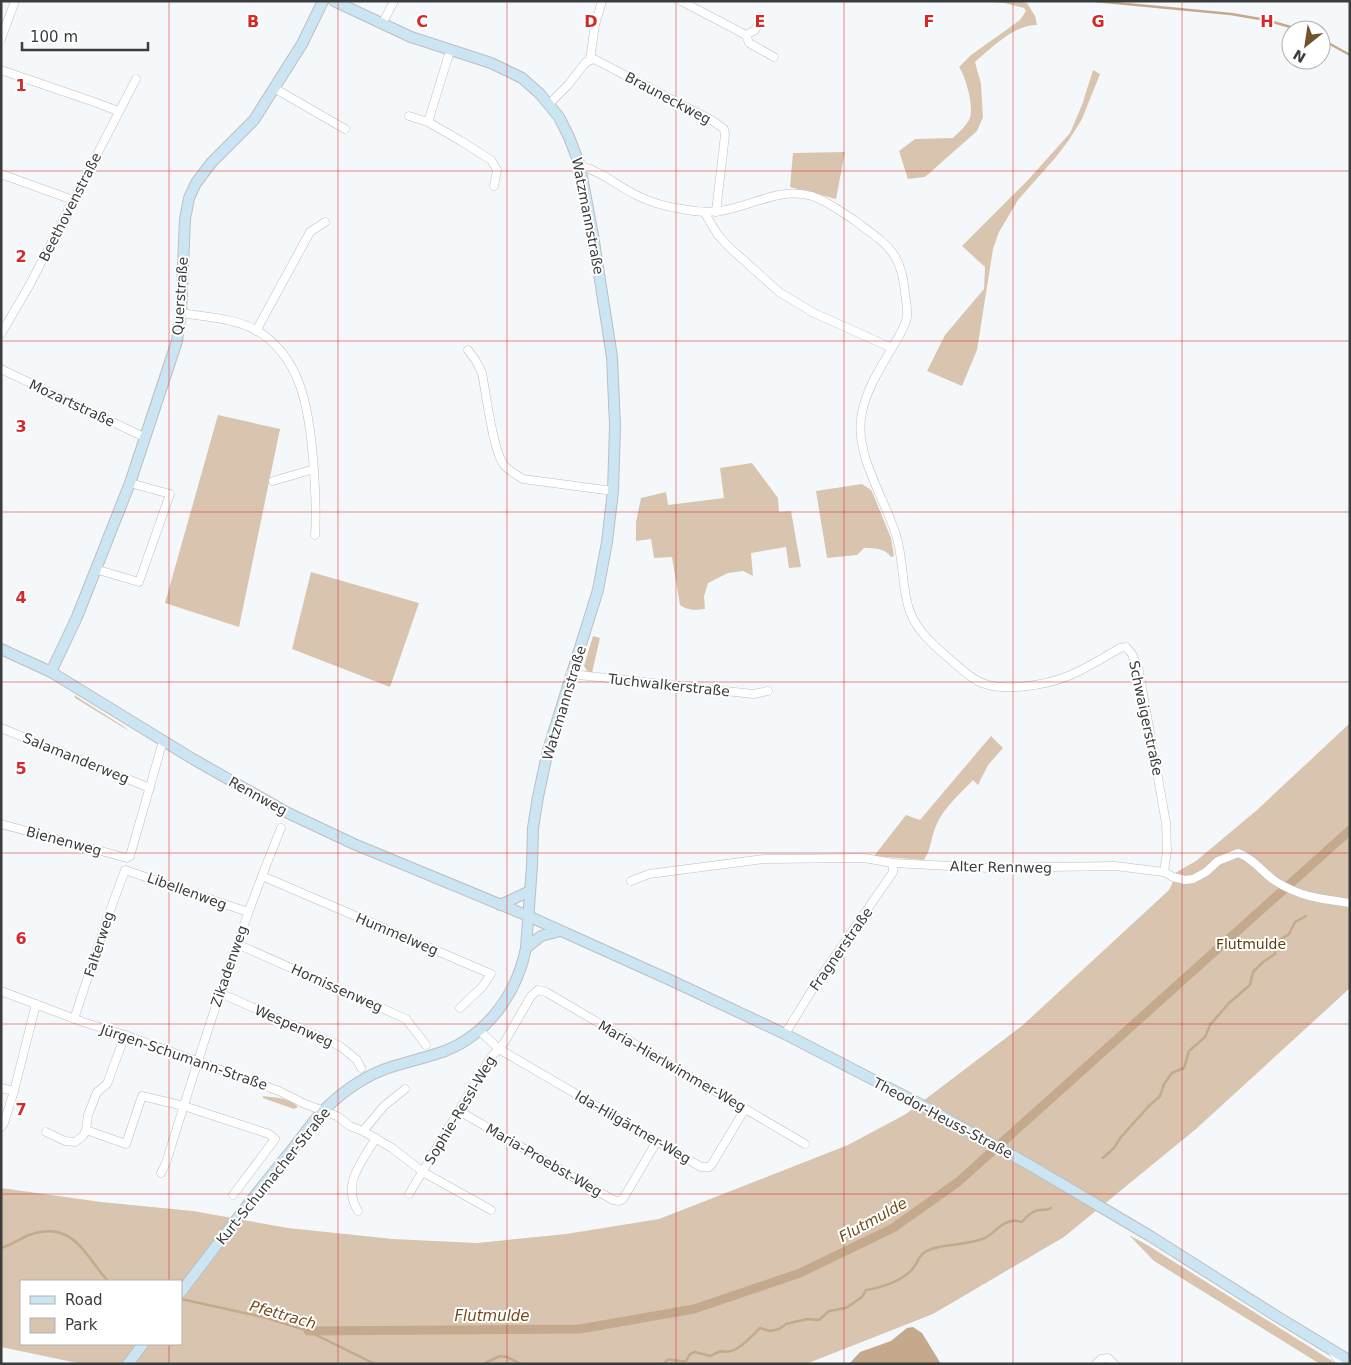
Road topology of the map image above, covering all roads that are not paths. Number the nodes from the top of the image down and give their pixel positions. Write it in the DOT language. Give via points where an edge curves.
graph roads {
  1 [pos="15,1"];
  2 [pos="323,1"];
  3 [pos="334,1"];
  4 [pos="394,1"];
  5 [pos="602,1"];
  6 [pos="680,1"];
  7 [pos="759,23"];
  8 [pos="382,24"];
  9 [pos="746,35"];
  10 [pos="1,39"];
  11 [pos="450,51"];
  12 [pos="774,56"];
  13 [pos="590,59"];
  14 [pos="1,70"];
  15 [pos="136,78"];
  16 [pos="274,88"];
  17 [pos="549,104"];
  18 [pos="118,112"];
  19 [pos="409,116"];
  20 [pos="428,122"];
  21 [pos="345,129"];
  22 [pos="580,166"];
  23 [pos="1,174"];
  24 [pos="494,186"];
  25 [pos="73,200"];
  26 [pos="704,212"];
  27 [pos="716,212"];
  28 [pos="325,222"];
  29 [pos="181,313"];
  30 [pos="256,331"];
  31 [pos="1,334"];
  32 [pos="892,348"];
  33 [pos="468,350"];
  34 [pos="1,369"];
  35 [pos="144,437"];
  36 [pos="314,469"];
  37 [pos="130,482"];
  38 [pos="273,482"];
  39 [pos="613,491"];
  40 [pos="315,535"];
  41 [pos="95,569"];
  42 [pos="1,650"];
  43 [pos="51,672"];
  44 [pos="570,674"];
  45 [pos="768,691"];
  46 [pos="1,728"];
  47 [pos="163,741"];
  48 [pos="150,788"];
  49 [pos="1,824"];
  50 [pos="281,828"];
  51 [pos="893,863"];
  52 [pos="126,870"];
  53 [pos="1164,872"];
  54 [pos="262,876"];
  55 [pos="631,881"];
  56 [pos="530,891"];
  57 [pos="1350,903"];
  58 [pos="500,905"];
  59 [pos="248,912"];
  60 [pos="528,916"];
  61 [pos="561,931"];
  62 [pos="237,944"];
  63 [pos="526,948"];
  64 [pos="538,990"];
  65 [pos="1,991"];
  66 [pos="220,993"];
  67 [pos="36,1004"];
  68 [pos="460,1008"];
  69 [pos="74,1019"];
  70 [pos="480,1031"];
  71 [pos="786,1034"];
  72 [pos="124,1035"];
  73 [pos="426,1045"];
  74 [pos="499,1049"];
  75 [pos="198,1062"];
  76 [pos="361,1068"];
  77 [pos="1,1088"];
  78 [pos="405,1089"];
  79 [pos="14,1091"];
  80 [pos="184,1106"];
  81 [pos="745,1109"];
  82 [pos="324,1110"];
  83 [pos="459,1111"];
  84 [pos="1,1127"];
  85 [pos="86,1130"];
  86 [pos="363,1131"];
  87 [pos="46,1132"];
  88 [pos="376,1138"];
  89 [pos="657,1141"];
  90 [pos="805,1144"];
  91 [pos="405,1159"];
  92 [pos="423,1172"];
  93 [pos="161,1173"];
  94 [pos="409,1194"];
  95 [pos="233,1196"];
  96 [pos="492,1210"];
  97 [pos="358,1211"];
  98 [pos="182,1291"];
  99 [pos="142,1345"];
  100 [pos="1338,1357"];
  101 [pos="1348,1363"];
  102 [pos="128,1364"];
  103 [pos="1096,1364"];
  104 [pos="1114,1364"];
  1 -- 10 [label="street"];
  2 -- 16 [label="main road, Querstraße" via="302,44"];
  3 -- 8 [label="main road, Watzmannstraße"];
  4 -- 8 [label="street"];
  5 -- 13 [label="street"];
  6 -- 9 [label="street"];
  7 -- 9 [label="street"];
  8 -- 11 [label="main road, Watzmannstraße"];
  9 -- 12 [label="street" via="749,42"];
  11 -- 17 [label="main road, Watzmannstraße" via="513,72"];
  11 -- 20 [label="street"];
  13 -- 17 [label="street"];
  13 -- 27 [label="street, Brauneckweg" via="724,129"];
  14 -- 18 [label="street"];
  15 -- 18 [label="street, Beethovenstraße"];
  16 -- 21 [label="street"];
  16 -- 29 [label="main road, Querstraße" via="254,120 207,169 189,198 185,219"];
  17 -- 22 [label="main road, Watzmannstraße" via="565,128"];
  18 -- 25 [label="street, Beethovenstraße"];
  19 -- 20 [label="street"];
  20 -- 24 [label="street" via="491,160 496,170"];
  22 -- 26 [label="street, Schwaigerstraße" via="652,201"];
  22 -- 39 [label="main road, Watzmannstraße" via="612,357"];
  23 -- 25 [label="street"];
  25 -- 31 [label="street, Beethovenstraße"];
  26 -- 27 [label="street, Schwaigerstraße"];
  26 -- 32 [label="street" via="729,247 779,292 814,313"];
  27 -- 32 [label="street, Schwaigerstraße" via="776,195 799,194 820,199 862,226 895,256 903,277 907,318"];
  28 -- 30 [label="street" via="310,232"];
  29 -- 30 [label="street" via="230,321"];
  29 -- 35 [label="main road, Querstraße" via="174,350"];
  30 -- 36 [label="street" via="282,355 302,389"];
  32 -- 53 [label="street, Schwaigerstraße" via="868,393 860,420 861,436 865,458 897,538 911,614 932,644 972,677 993,686 1014,687 1054,681 1126,647 1139,671 1166,823"];
  33 -- 39 [label="street" via="482,373 498,452 513,473 523,478"];
  34 -- 35 [label="street, Mozartstraße"];
  35 -- 37 [label="main road, Querstraße"];
  36 -- 38 [label="street"];
  36 -- 40 [label="street" via="317,501"];
  37 -- 41 [label="main road, Querstraße"];
  37 -- 41 [label="street" via="170,494 139,582"];
  39 -- 44 [label="main road, Watzmannstraße" via="598,590"];
  41 -- 43 [label="main road, Querstraße"];
  42 -- 43 [label="main road, Rennweg"];
  43 -- 47 [label="main road, Rennweg"];
  44 -- 45 [label="street, Tuchwalkerstraße" via="753,694"];
  44 -- 56 [label="main road, Watzmannstraße" via="538,797"];
  46 -- 48 [label="street, Salamanderweg"];
  47 -- 48 [label="street"];
  47 -- 58 [label="main road, Rennweg" via="288,813"];
  48 -- 49 [label="street, Bienenweg" via="127,858"];
  50 -- 54 [label="street, Zikadenweg"];
  51 -- 53 [label="street, Alter Rennweg" via="988,868 1115,866"];
  51 -- 55 [label="street, Alter Rennweg" via="864,858 764,859 650,874"];
  51 -- 71 [label="street, Fragnerstraße" via="893,872 887,882 817,982"];
  52 -- 59 [label="street, Libellenweg"];
  52 -- 69 [label="street, Falterweg"];
  53 -- 57 [label="street, Alter Rennweg" via="1173,877 1193,879 1218,861 1238,853 1274,880 1303,896"];
  54 -- 59 [label="street, Zikadenweg"];
  54 -- 68 [label="street, Hummelweg" via="491,974"];
  56 -- 58 [label="main road"];
  56 -- 60 [label="main road, Watzmannstraße"];
  58 -- 60 [label="main road, Rennweg"];
  59 -- 62 [label="street, Zikadenweg"];
  60 -- 61 [label="main road, Theodor-Heuss-Straße"];
  60 -- 63 [label="main road, Kurt-Schumacher-Straße"];
  61 -- 63 [label="main road" via="544,935"];
  61 -- 71 [label="main road, Theodor-Heuss-Straße"];
  62 -- 66 [label="street, Zikadenweg"];
  62 -- 73 [label="street, Hornissenweg" via="406,1019"];
  63 -- 70 [label="main road, Kurt-Schumacher-Straße" via="524,961 512,987 497,1012"];
  64 -- 74 [label="street, Sophie-Ressl-Weg" via="531,996"];
  64 -- 81 [label="street, Maria-Hierlwimmer-Weg"];
  65 -- 67 [label="street, Jürgen-Schumann-Straße"];
  66 -- 75 [label="street, Zikadenweg"];
  66 -- 76 [label="street, Wespenweg" via="340,1046 357,1060"];
  67 -- 69 [label="street, Jürgen-Schumann-Straße"];
  67 -- 79 [label="street"];
  69 -- 72 [label="street, Jürgen-Schumann-Straße"];
  70 -- 74 [label="street, Sophie-Ressl-Weg"];
  70 -- 82 [label="main road, Kurt-Schumacher-Straße" via="444,1052 392,1066 364,1078"];
  71 -- 100 [label="main road, Theodor-Heuss-Straße" via="1028,1164 1134,1227"];
  72 -- 75 [label="street, Jürgen-Schumann-Straße"];
  72 -- 85 [label="street" via="107,1084 97,1092"];
  74 -- 83 [label="street, Sophie-Ressl-Weg"];
  74 -- 89 [label="street, Ida-Hilgärtner-Weg"];
  75 -- 80 [label="street, Zikadenweg"];
  75 -- 82 [label="street, Jürgen-Schumann-Straße"];
  77 -- 79 [label="street"];
  78 -- 86 [label="street" via="384,1106"];
  79 -- 84 [label="street"];
  80 -- 85 [label="street" via="142,1096 126,1144"];
  80 -- 93 [label="street, Zikadenweg"];
  80 -- 95 [label="street" via="269,1134 275,1139"];
  81 -- 89 [label="street, Ida-Hilgärtner-Weg" via="709,1167 701,1167"];
  81 -- 90 [label="street, Maria-Hierlwimmer-Weg"];
  82 -- 86 [label="street, Jürgen-Schumann-Straße"];
  82 -- 98 [label="main road, Kurt-Schumacher-Straße"];
  83 -- 89 [label="street, Maria-Proebst-Weg" via="612,1200 623,1199"];
  83 -- 92 [label="street, Sophie-Ressl-Weg"];
  85 -- 87 [label="street" via="75,1142"];
  86 -- 88 [label="street, Jürgen-Schumann-Straße"];
  88 -- 91 [label="street, Jürgen-Schumann-Straße"];
  88 -- 97 [label="street" via="353,1178 350,1194"];
  91 -- 92 [label="street, Sophie-Ressl-Weg"];
  92 -- 94 [label="street, Sophie-Ressl-Weg"];
  92 -- 96 [label="street, Sophie-Ressl-Weg"];
  99 -- 102 [label="main road"];
  100 -- 101 [label="main road, Theodor-Heuss-Straße"];
  103 -- 104 [label="street" via="1108,1358"];
}
